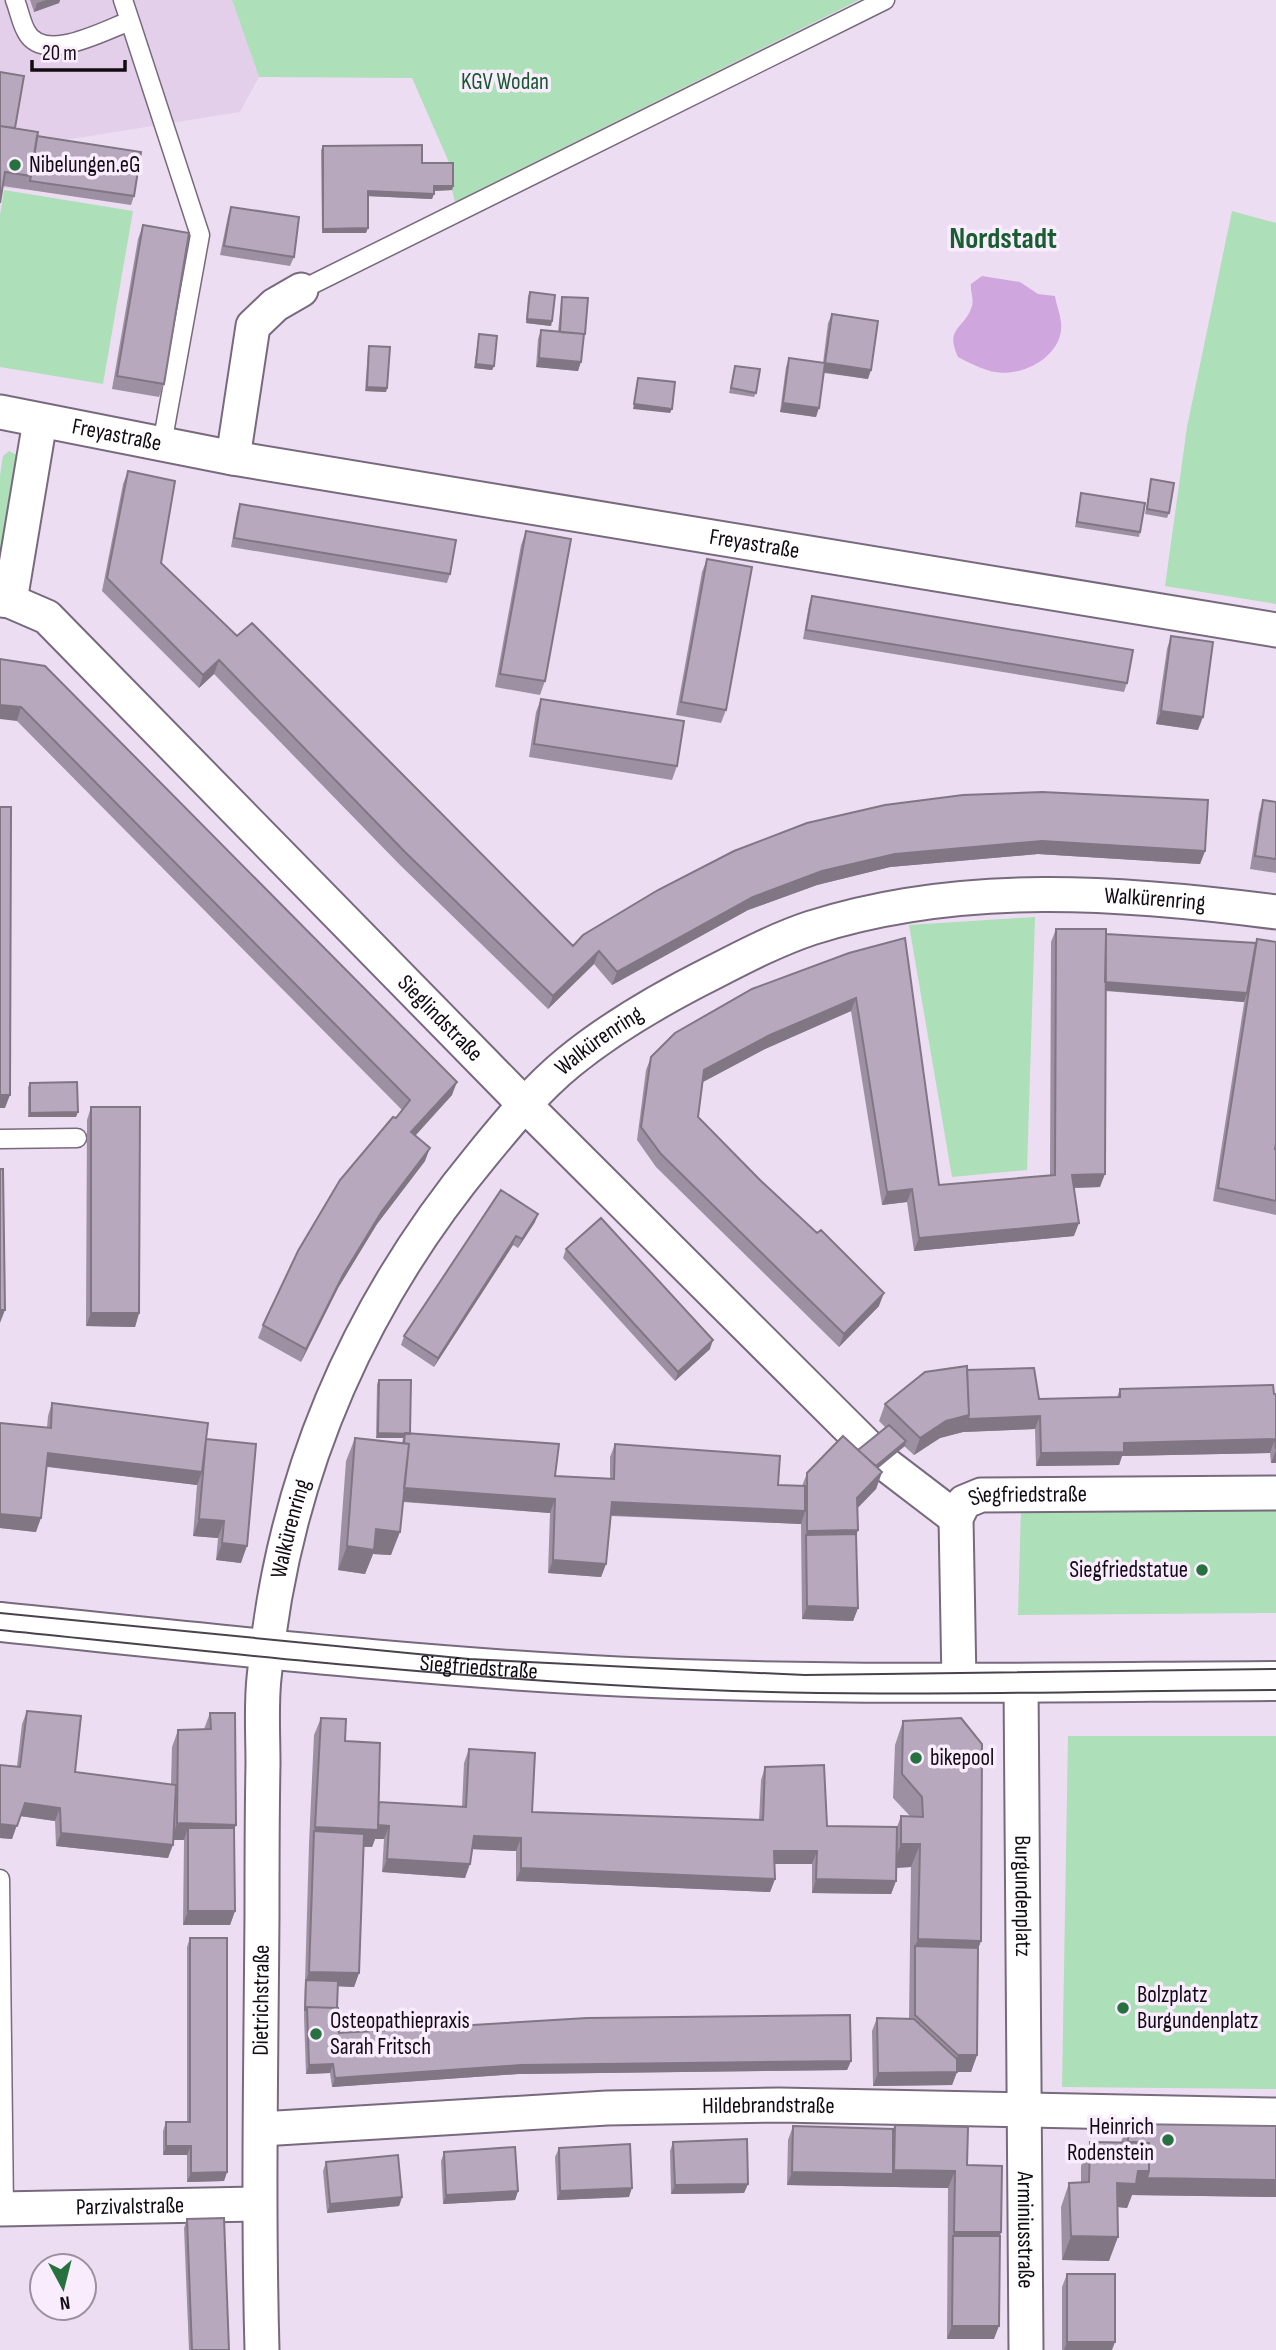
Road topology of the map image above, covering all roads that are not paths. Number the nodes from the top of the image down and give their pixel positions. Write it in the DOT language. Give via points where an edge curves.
graph roads {
  1 [pos="15,0"];
  2 [pos="123,0"];
  3 [pos="886,0"];
  4 [pos="130,21"];
  5 [pos="301,290"];
  6 [pos="0,412"];
  7 [pos="40,421"];
  8 [pos="162,444"];
  9 [pos="233,458"];
  10 [pos="5,600"];
  11 [pos="1276,630"];
  12 [pos="1276,912"];
  13 [pos="524,1104"];
  14 [pos="77,1138"];
  15 [pos="0,1139"];
  16 [pos="1276,1493"];
  17 [pos="956,1518"];
  18 [pos="0,1622"];
  19 [pos="268,1649"];
  20 [pos="1276,1681"];
  21 [pos="959,1682"];
  22 [pos="1021,1682"];
  23 [pos="0,1879"];
  24 [pos="1025,2110"];
  25 [pos="1276,2115"];
  26 [pos="261,2129"];
  27 [pos="258,2204"];
  28 [pos="2,2208"];
  29 [pos="262,2350"];
  30 [pos="1026,2350"];
  1 -- 4 [label="lane" via="26,33 47,45 70,45"];
  2 -- 4 [label="lane"];
  3 -- 5 [label="lane"];
  4 -- 8 [label="lane" via="200,235"];
  5 -- 9 [label="street" via="275,305 253,326"];
  6 -- 7 [label="street, Freyastraße"];
  7 -- 8 [label="street, Freyastraße"];
  7 -- 10 [label="street"];
  8 -- 9 [label="street, Freyastraße"];
  9 -- 11 [label="street, Freyastraße"];
  10 -- 13 [label="street, Sieglindstraße" via="47,617"];
  12 -- 13 [label="street, Walkürenring" via="1026,893 878,911 809,929 680,989 570,1062"];
  13 -- 17 [label="street, Sieglindstraße" via="876,1454"];
  13 -- 19 [label="street, Walkürenring" via="412,1247 352,1351 299,1492"];
  14 -- 15 [label="lane"];
  16 -- 17 [label="street, Siegfriedstraße" via="981,1495 964,1502"];
  17 -- 21 [label="street, Siegfriedstraße"];
  18 -- 19 [label="street, Siegfriedstraße"];
  19 -- 21 [label="street, Siegfriedstraße" via="468,1668 649,1678"];
  19 -- 26 [label="street, Dietrichstraße" via="263,1689"];
  20 -- 22 [label="street, Siegfriedstraße"];
  21 -- 22 [label="street, Siegfriedstraße"];
  22 -- 24 [label="street, Burgundenplatz"];
  23 -- 28 [label="lane"];
  24 -- 25 [label="street, Hildebrandstraße"];
  24 -- 26 [label="street, Hildebrandstraße" via="779,2105 607,2108"];
  24 -- 30 [label="street, Arminiusstraße"];
  26 -- 27 [label="street, Dietrichstraße"];
  27 -- 28 [label="street, Parzivalstraße"];
  27 -- 29 [label="street, Dietrichstraße"];
}
